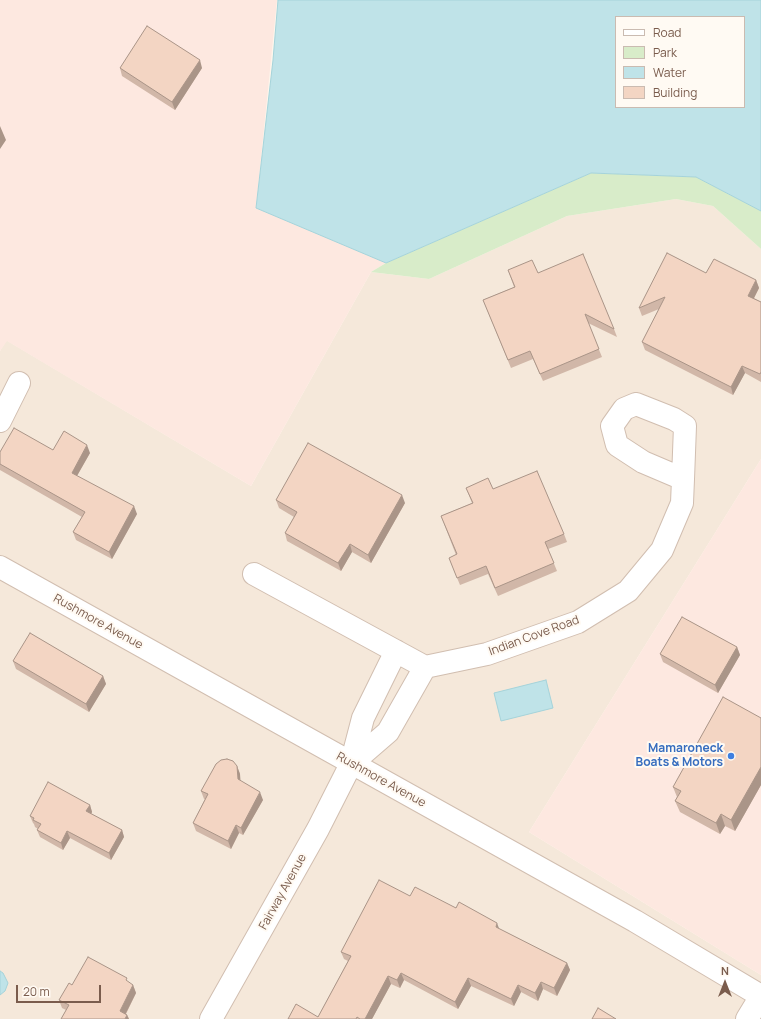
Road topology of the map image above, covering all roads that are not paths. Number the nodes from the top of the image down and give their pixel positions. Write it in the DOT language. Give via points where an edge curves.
graph roads {
  1 [pos="19,383"];
  2 [pos="0,421"];
  3 [pos="683,479"];
  4 [pos="0,567"];
  5 [pos="254,574"];
  6 [pos="396,651"];
  7 [pos="425,667"];
  8 [pos="351,764"];
  9 [pos="761,996"];
  10 [pos="211,1019"];
  11 [pos="747,1019"];
  1 -- 2 [label="street"];
  3 -- 7 [label="street, Indian Cove Road" via="682,503 662,550 628,591 578,622 487,654"];
  4 -- 8 [label="street, Rushmore Avenue"];
  5 -- 6 [label="street"];
  6 -- 7 [label="street"];
  6 -- 8 [label="street" via="363,718"];
  7 -- 8 [label="street" via="388,732"];
  8 -- 9 [label="street, Rushmore Avenue" via="634,921"];
  8 -- 10 [label="street, Fairway Avenue" via="318,829"];
  9 -- 11 [label="street"];
}
